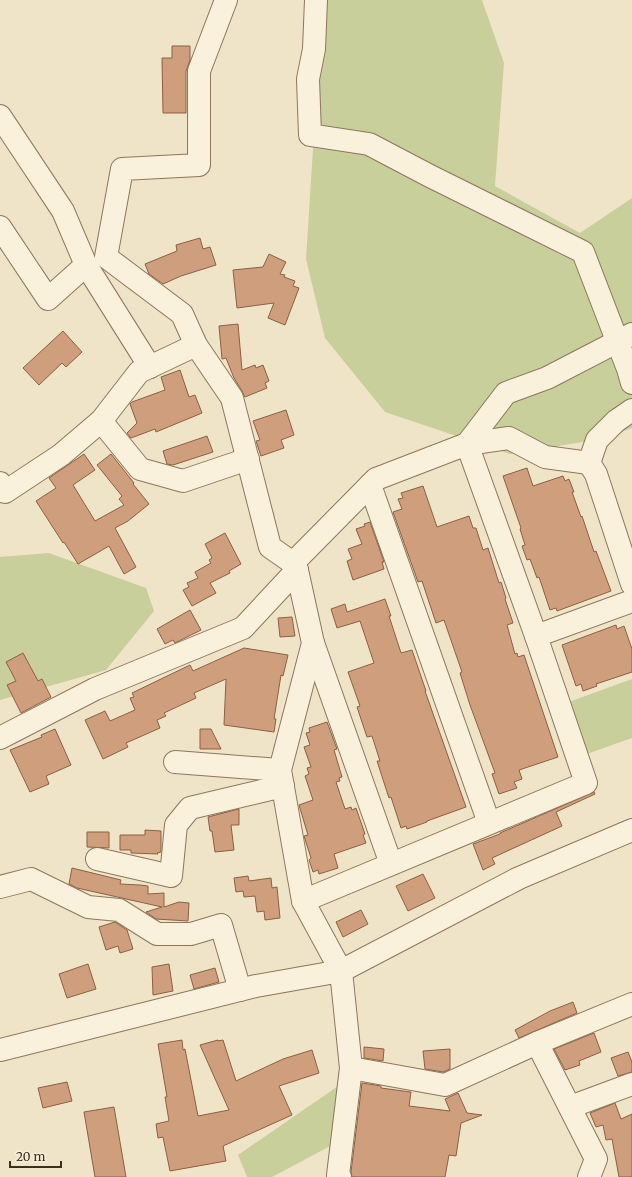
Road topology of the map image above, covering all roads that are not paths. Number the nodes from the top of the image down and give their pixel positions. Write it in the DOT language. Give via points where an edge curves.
graph roads {
  1 [pos="226,0"];
  2 [pos="316,0"];
  3 [pos="0,116"];
  4 [pos="0,227"];
  5 [pos="86,265"];
  6 [pos="625,338"];
  7 [pos="196,345"];
  8 [pos="150,367"];
  9 [pos="632,383"];
  10 [pos="632,410"];
  11 [pos="101,422"];
  12 [pos="467,444"];
  13 [pos="248,459"];
  14 [pos="589,463"];
  15 [pos="370,485"];
  16 [pos="2,490"];
  17 [pos="295,566"];
  18 [pos="632,584"];
  19 [pos="632,601"];
  20 [pos="536,636"];
  21 [pos="313,643"];
  22 [pos="0,738"];
  23 [pos="175,762"];
  24 [pos="282,778"];
  25 [pos="489,823"];
  26 [pos="632,830"];
  27 [pos="97,859"];
  28 [pos="391,864"];
  29 [pos="0,887"];
  30 [pos="304,901"];
  31 [pos="341,971"];
  32 [pos="240,990"];
  33 [pos="632,1004"];
  34 [pos="537,1043"];
  35 [pos="0,1050"];
  36 [pos="351,1068"];
  37 [pos="632,1084"];
  38 [pos="570,1107"];
  39 [pos="337,1176"];
  40 [pos="589,1177"];
  1 -- 7 [label="street" via="199,71 199,165 122,169 106,257 182,314"];
  2 -- 6 [label="street" via="314,49 308,79 310,135 370,144 583,252"];
  3 -- 5 [label="street" via="63,211"];
  4 -- 5 [label="street" via="48,299"];
  5 -- 8 [label="street"];
  6 -- 9 [label="street"];
  6 -- 12 [label="street" via="547,378 506,393"];
  7 -- 8 [label="street"];
  7 -- 13 [label="street" via="232,398"];
  8 -- 11 [label="street" via="139,372"];
  10 -- 14 [label="street" via="616,421 597,440"];
  11 -- 13 [label="street" via="140,469 183,481"];
  11 -- 16 [label="street" via="61,455"];
  12 -- 14 [label="street" via="509,438 545,457"];
  12 -- 15 [label="street" via="376,479"];
  12 -- 20 [label="street"];
  13 -- 17 [label="street" via="270,547"];
  14 -- 18 [label="street" via="596,474"];
  15 -- 17 [label="street"];
  15 -- 25 [label="street"];
  17 -- 21 [label="street"];
  17 -- 22 [label="street" via="243,628 94,689"];
  19 -- 20 [label="street"];
  20 -- 25 [label="street" via="586,783"];
  21 -- 24 [label="street"];
  21 -- 28 [label="street"];
  23 -- 24 [label="street"];
  24 -- 27 [label="street" via="190,808 176,826 171,876"];
  24 -- 30 [label="street"];
  25 -- 28 [label="street"];
  26 -- 31 [label="street" via="519,878"];
  28 -- 30 [label="street"];
  29 -- 32 [label="street" via="31,879 88,907 119,910 157,934 191,934 221,925"];
  30 -- 31 [label="street"];
  31 -- 32 [label="street"];
  31 -- 36 [label="street"];
  32 -- 35 [label="street"];
  33 -- 34 [label="street"];
  34 -- 36 [label="street" via="445,1085"];
  34 -- 38 [label="street"];
  36 -- 39 [label="street"];
  37 -- 38 [label="street"];
  38 -- 40 [label="street" via="596,1159"];
}
